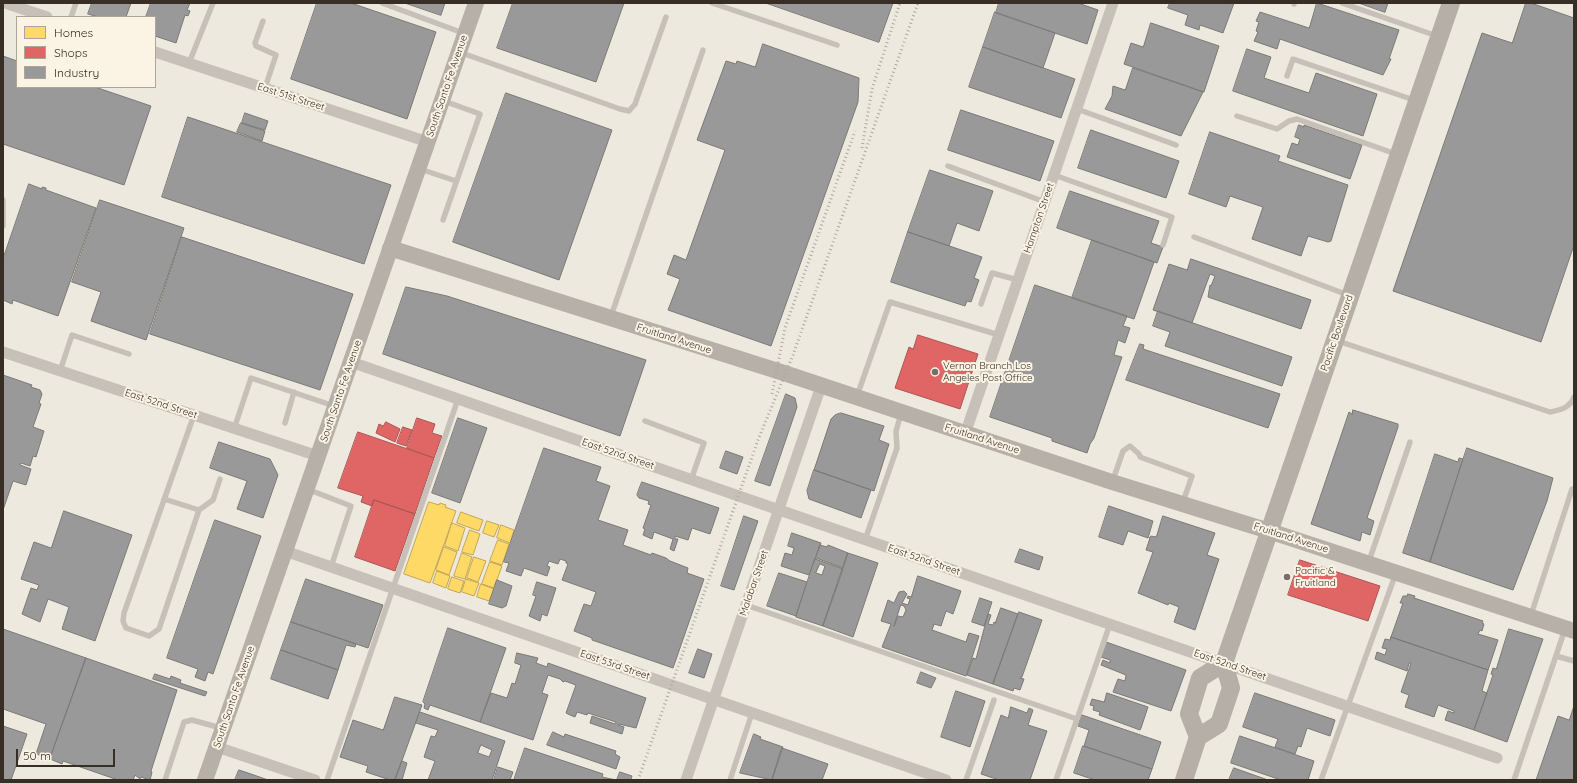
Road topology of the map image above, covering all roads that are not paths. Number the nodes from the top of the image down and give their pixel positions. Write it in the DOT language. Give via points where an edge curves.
graph roads {
  1 [pos="5,3"];
  2 [pos="76,3"];
  3 [pos="213,3"];
  4 [pos="382,3"];
  5 [pos="476,3"];
  6 [pos="712,3"];
  7 [pos="1113,3"];
  8 [pos="1342,3"];
  9 [pos="1451,3"];
  10 [pos="44,16"];
  11 [pos="71,16"];
  12 [pos="666,17"];
  13 [pos="263,21"];
  14 [pos="466,33"];
  15 [pos="1439,37"];
  16 [pos="837,45"];
  17 [pos="703,50"];
  18 [pos="156,52"];
  19 [pos="459,52"];
  20 [pos="189,63"];
  21 [pos="1287,76"];
  22 [pos="265,88"];
  23 [pos="442,101"];
  24 [pos="1417,101"];
  25 [pos="1077,109"];
  26 [pos="1237,116"];
  27 [pos="428,142"];
  28 [pos="1176,145"];
  29 [pos="1399,154"];
  30 [pos="948,166"];
  31 [pos="418,168"];
  32 [pos="1054,175"];
  33 [pos="456,181"];
  34 [pos="3,200"];
  35 [pos="1045,202"];
  36 [pos="443,220"];
  37 [pos="3,226"];
  38 [pos="1194,237"];
  39 [pos="1163,245"];
  40 [pos="390,248"];
  41 [pos="1018,280"];
  42 [pos="1350,295"];
  43 [pos="981,304"];
  44 [pos="610,318"];
  45 [pos="999,335"];
  46 [pos="1335,340"];
  47 [pos="3,352"];
  48 [pos="130,354"];
  49 [pos="351,362"];
  50 [pos="60,371"];
  51 [pos="821,386"];
  52 [pos="294,392"];
  53 [pos="1574,397"];
  54 [pos="856,398"];
  55 [pos="458,399"];
  56 [pos="335,407"];
  57 [pos="902,413"];
  58 [pos="194,415"];
  59 [pos="645,421"];
  60 [pos="285,423"];
  61 [pos="234,429"];
  62 [pos="965,434"];
  63 [pos="1410,442"];
  64 [pos="318,456"];
  65 [pos="220,479"];
  66 [pos="691,480"];
  67 [pos="1112,482"];
  68 [pos="307,489"];
  69 [pos="1572,489"];
  70 [pos="164,499"];
  71 [pos="1182,504"];
  72 [pos="199,510"];
  73 [pos="779,510"];
  74 [pos="1269,531"];
  75 [pos="865,540"];
  76 [pos="285,551"];
  77 [pos="1368,564"];
  78 [pos="331,566"];
  79 [pos="1396,572"];
  80 [pos="394,588"];
  81 [pos="746,605"];
  82 [pos="1530,618"];
  83 [pos="1110,624"];
  84 [pos="1569,630"];
  85 [pos="1556,656"];
  86 [pos="1574,661"];
  87 [pos="1224,663"];
  88 [pos="714,700"];
  89 [pos="994,700"];
  90 [pos="1347,706"];
  91 [pos="752,713"];
  92 [pos="1077,719"];
  93 [pos="223,729"];
  94 [pos="1198,737"];
  95 [pos="217,747"];
  96 [pos="1497,758"];
  97 [pos="165,780"];
  98 [pos="205,780"];
  99 [pos="315,780"];
  100 [pos="327,780"];
  101 [pos="686,780"];
  102 [pos="730,780"];
  103 [pos="946,780"];
  104 [pos="966,780"];
  105 [pos="1056,780"];
  106 [pos="1184,780"];
  107 [pos="1321,780"];
  108 [pos="1514,780"];
  1 -- 10 [label="street"];
  2 -- 11 [label="lane"];
  3 -- 20 [label="lane"];
  4 -- 14 [label="lane"];
  5 -- 14 [label="street, South Santa Fe Avenue"];
  6 -- 16 [label="lane"];
  7 -- 25 [label="street, Hampton Street"];
  8 -- 15 [label="lane"];
  9 -- 15 [label="main road, Pacific Boulevard"];
  12 -- 19 [label="lane" via="635,104 629,111"];
  13 -- 22 [label="lane" via="255,42 256,46 276,55"];
  14 -- 19 [label="street, South Santa Fe Avenue"];
  15 -- 24 [label="main road, Pacific Boulevard"];
  17 -- 44 [label="lane"];
  18 -- 20 [label="street, East 51st Street"];
  19 -- 23 [label="street, South Santa Fe Avenue"];
  20 -- 22 [label="street, East 51st Street"];
  21 -- 24 [label="lane" via="1293,59"];
  22 -- 27 [label="street, East 51st Street"];
  23 -- 27 [label="street, South Santa Fe Avenue"];
  23 -- 33 [label="lane" via="480,114"];
  24 -- 29 [label="main road, Pacific Boulevard"];
  25 -- 28 [label="lane"];
  25 -- 32 [label="street, Hampton Street"];
  26 -- 29 [label="lane" via="1278,129 1297,119"];
  27 -- 31 [label="street, South Santa Fe Avenue"];
  29 -- 42 [label="main road, Pacific Boulevard"];
  30 -- 35 [label="lane"];
  31 -- 33 [label="lane"];
  31 -- 40 [label="street, South Santa Fe Avenue"];
  32 -- 35 [label="street, Hampton Street"];
  32 -- 39 [label="lane" via="1172,216"];
  33 -- 36 [label="lane"];
  34 -- 37 [label="lane"];
  35 -- 41 [label="street, Hampton Street"];
  38 -- 42 [label="lane"];
  40 -- 44 [label="street, Fruitland Avenue"];
  40 -- 49 [label="street, South Santa Fe Avenue"];
  41 -- 43 [label="lane" via="992,272"];
  41 -- 45 [label="street, Hampton Street"];
  42 -- 46 [label="main road, Pacific Boulevard"];
  44 -- 51 [label="street, Fruitland Avenue"];
  45 -- 54 [label="lane" via="890,302"];
  45 -- 62 [label="street, Hampton Street"];
  46 -- 53 [label="lane" via="1550,412 1563,409"];
  46 -- 74 [label="main road, Pacific Boulevard"];
  47 -- 50 [label="street, East 52nd Street"];
  48 -- 50 [label="lane" via="72,335"];
  49 -- 55 [label="street, East 52nd Street"];
  49 -- 56 [label="street, South Santa Fe Avenue"];
  50 -- 58 [label="street, East 52nd Street"];
  51 -- 54 [label="street, Fruitland Avenue"];
  51 -- 73 [label="street, Malabar Street"];
  52 -- 56 [label="lane"];
  52 -- 60 [label="lane"];
  52 -- 61 [label="lane" via="251,378"];
  54 -- 57 [label="street, Fruitland Avenue"];
  55 -- 66 [label="street, East 52nd Street"];
  55 -- 80 [label="lane"];
  56 -- 64 [label="street, South Santa Fe Avenue"];
  57 -- 62 [label="street, Fruitland Avenue"];
  57 -- 75 [label="lane" via="887,480 877,501"];
  58 -- 61 [label="street, East 52nd Street"];
  58 -- 70 [label="lane"];
  59 -- 66 [label="lane" via="704,443"];
  61 -- 64 [label="street, East 52nd Street"];
  62 -- 67 [label="street, Fruitland Avenue"];
  63 -- 77 [label="lane"];
  64 -- 68 [label="street, South Santa Fe Avenue"];
  65 -- 72 [label="lane" via="213,500"];
  66 -- 73 [label="street, East 52nd Street"];
  67 -- 71 [label="street, Fruitland Avenue"];
  67 -- 71 [label="lane" via="1123,451 1130,446 1140,457 1192,476"];
  68 -- 76 [label="street, South Santa Fe Avenue"];
  68 -- 78 [label="lane" via="351,506"];
  69 -- 82 [label="lane"];
  70 -- 72 [label="lane"];
  70 -- 72 [label="lane" via="123,621 126,628 148,636 159,629"];
  71 -- 74 [label="street, Fruitland Avenue"];
  73 -- 75 [label="street, East 52nd Street"];
  73 -- 81 [label="street, Malabar Street"];
  74 -- 77 [label="street, Fruitland Avenue"];
  74 -- 87 [label="main road, Pacific Boulevard"];
  75 -- 83 [label="street, East 52nd Street"];
  76 -- 78 [label="street, East 53rd Street"];
  76 -- 93 [label="street, South Santa Fe Avenue"];
  77 -- 79 [label="street, Fruitland Avenue"];
  78 -- 80 [label="street, East 53rd Street"];
  79 -- 82 [label="street, Fruitland Avenue"];
  79 -- 90 [label="lane"];
  80 -- 88 [label="street, East 53rd Street"];
  80 -- 100 [label="lane"];
  81 -- 88 [label="street, Malabar Street"];
  81 -- 92 [label="lane"];
  82 -- 84 [label="street, Fruitland Avenue"];
  83 -- 87 [label="street, East 52nd Street"];
  83 -- 92 [label="lane"];
  84 -- 85 [label="lane"];
  85 -- 86 [label="lane"];
  85 -- 108 [label="lane"];
  87 -- 90 [label="street, East 52nd Street"];
  87 -- 94 [label="main road" via="1230,688 1219,724"];
  87 -- 94 [label="main road" via="1200,678 1189,714"];
  88 -- 91 [label="street, East 53rd Street"];
  88 -- 101 [label="street, Malabar Street"];
  89 -- 104 [label="lane"];
  90 -- 96 [label="street, East 52nd Street"];
  90 -- 107 [label="lane"];
  91 -- 102 [label="lane"];
  91 -- 103 [label="street, East 53rd Street"];
  92 -- 105 [label="lane"];
  93 -- 95 [label="street, South Santa Fe Avenue"];
  93 -- 97 [label="lane" via="192,720 184,722"];
  94 -- 106 [label="main road"];
  95 -- 98 [label="street, South Santa Fe Avenue"];
  95 -- 99 [label="street"];
}
